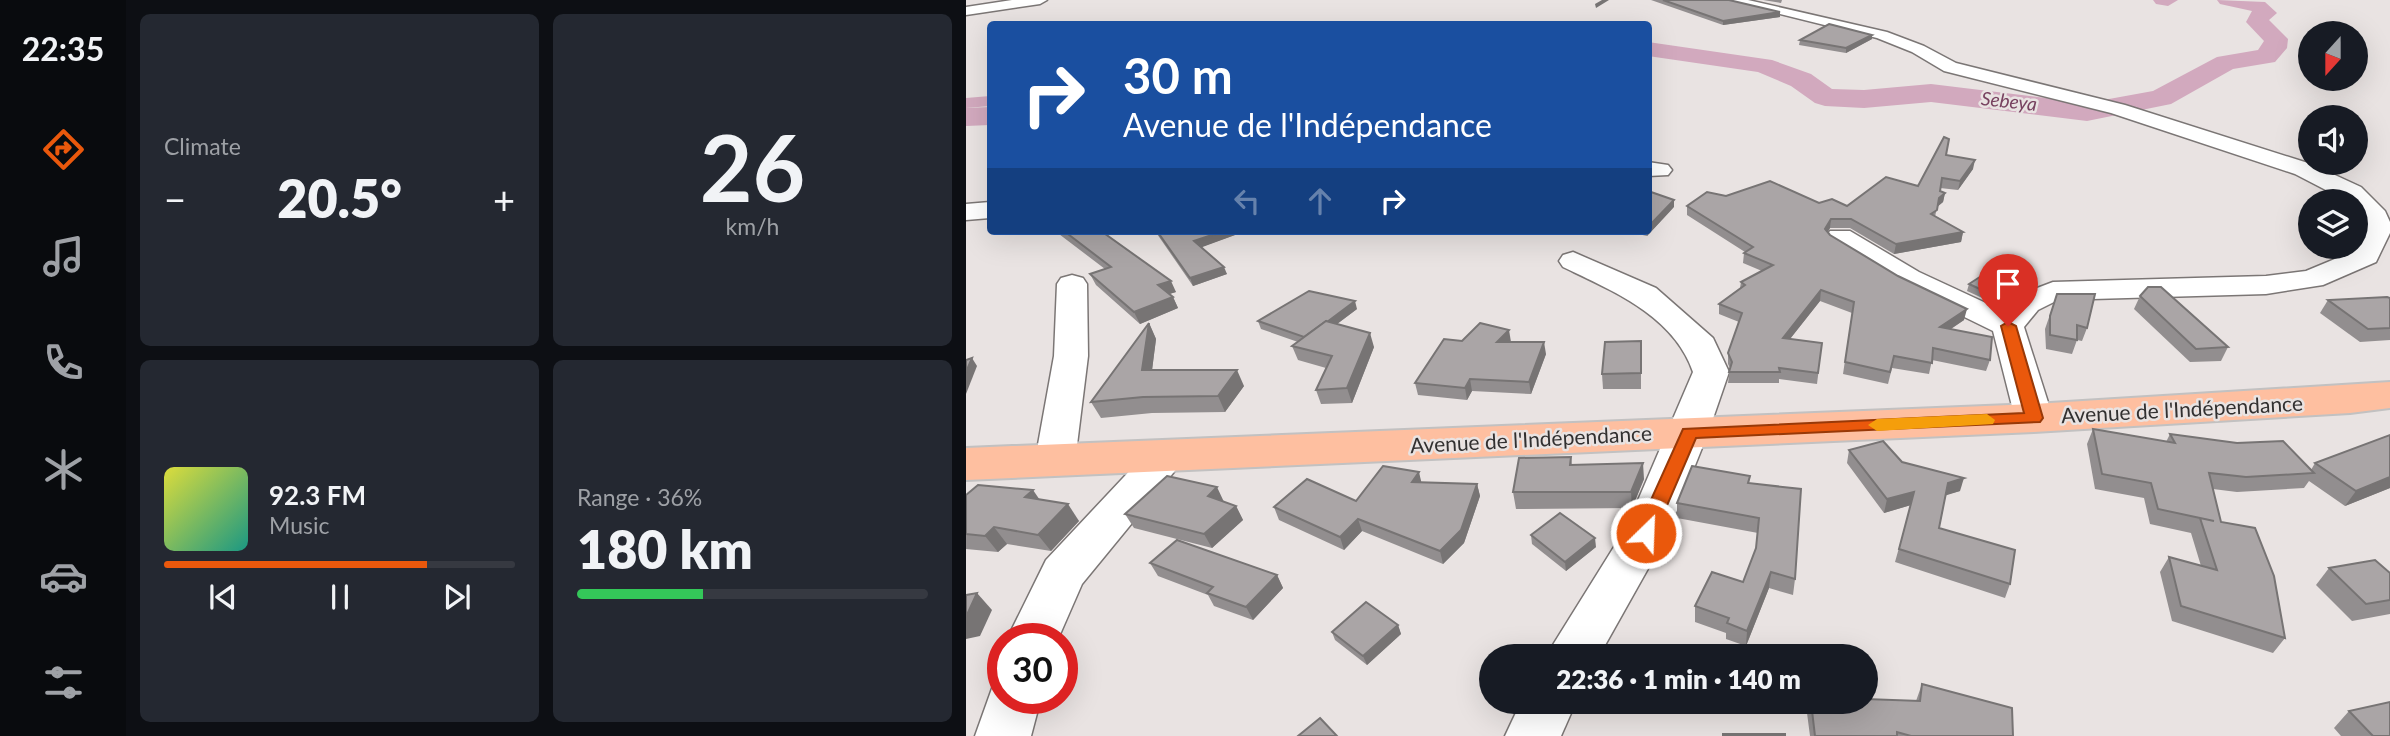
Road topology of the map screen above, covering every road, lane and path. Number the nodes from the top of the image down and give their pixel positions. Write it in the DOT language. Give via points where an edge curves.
graph roads {
  1 [pos="1040,0"];
  2 [pos="1730,0"];
  3 [pos="966,11"];
  4 [pos="987,210"];
  5 [pos="966,212"];
  6 [pos="1840,237"];
  7 [pos="1573,261"];
  8 [pos="1072,284"];
  9 [pos="2008,326"];
  10 [pos="2390,395"];
  11 [pos="2034,418"];
  12 [pos="1689,433"];
  13 [pos="1167,456"];
  14 [pos="1055,461"];
  15 [pos="966,464"];
  16 [pos="1040,623"];
  17 [pos="1579,644"];
  18 [pos="1009,714"];
  19 [pos="1543,714"];
  20 [pos="1003,736"];
  21 [pos="1532,736"];
  1 -- 3 [label="street"];
  2 -- 9 [label="street" via="1882,35 1950,67 2118,109 2303,169 2352,192 2372,211 2379,227 2366,256 2312,279 2266,285 2053,292 2027,303"];
  4 -- 5 [label="street"];
  6 -- 9 [label="street" via="1908,278"];
  7 -- 12 [label="street" via="1646,295 1700,345 1711,372"];
  8 -- 14 [label="street" via="1071,356"];
  9 -- 11 [label="street"];
  10 -- 11 [label="highway, Avenue de l'Indépendance"];
  11 -- 12 [label="highway, Avenue de l'Indépendance"];
  12 -- 13 [label="highway, Avenue de l'Indépendance"];
  12 -- 17 [label="street" via="1646,533"];
  13 -- 14 [label="highway, Avenue de l'Indépendance"];
  13 -- 16 [label="street" via="1063,573"];
  14 -- 15 [label="highway, Avenue de l'Indépendance"];
  18 -- 20 [label="street"];
  19 -- 21 [label="street"];
}
